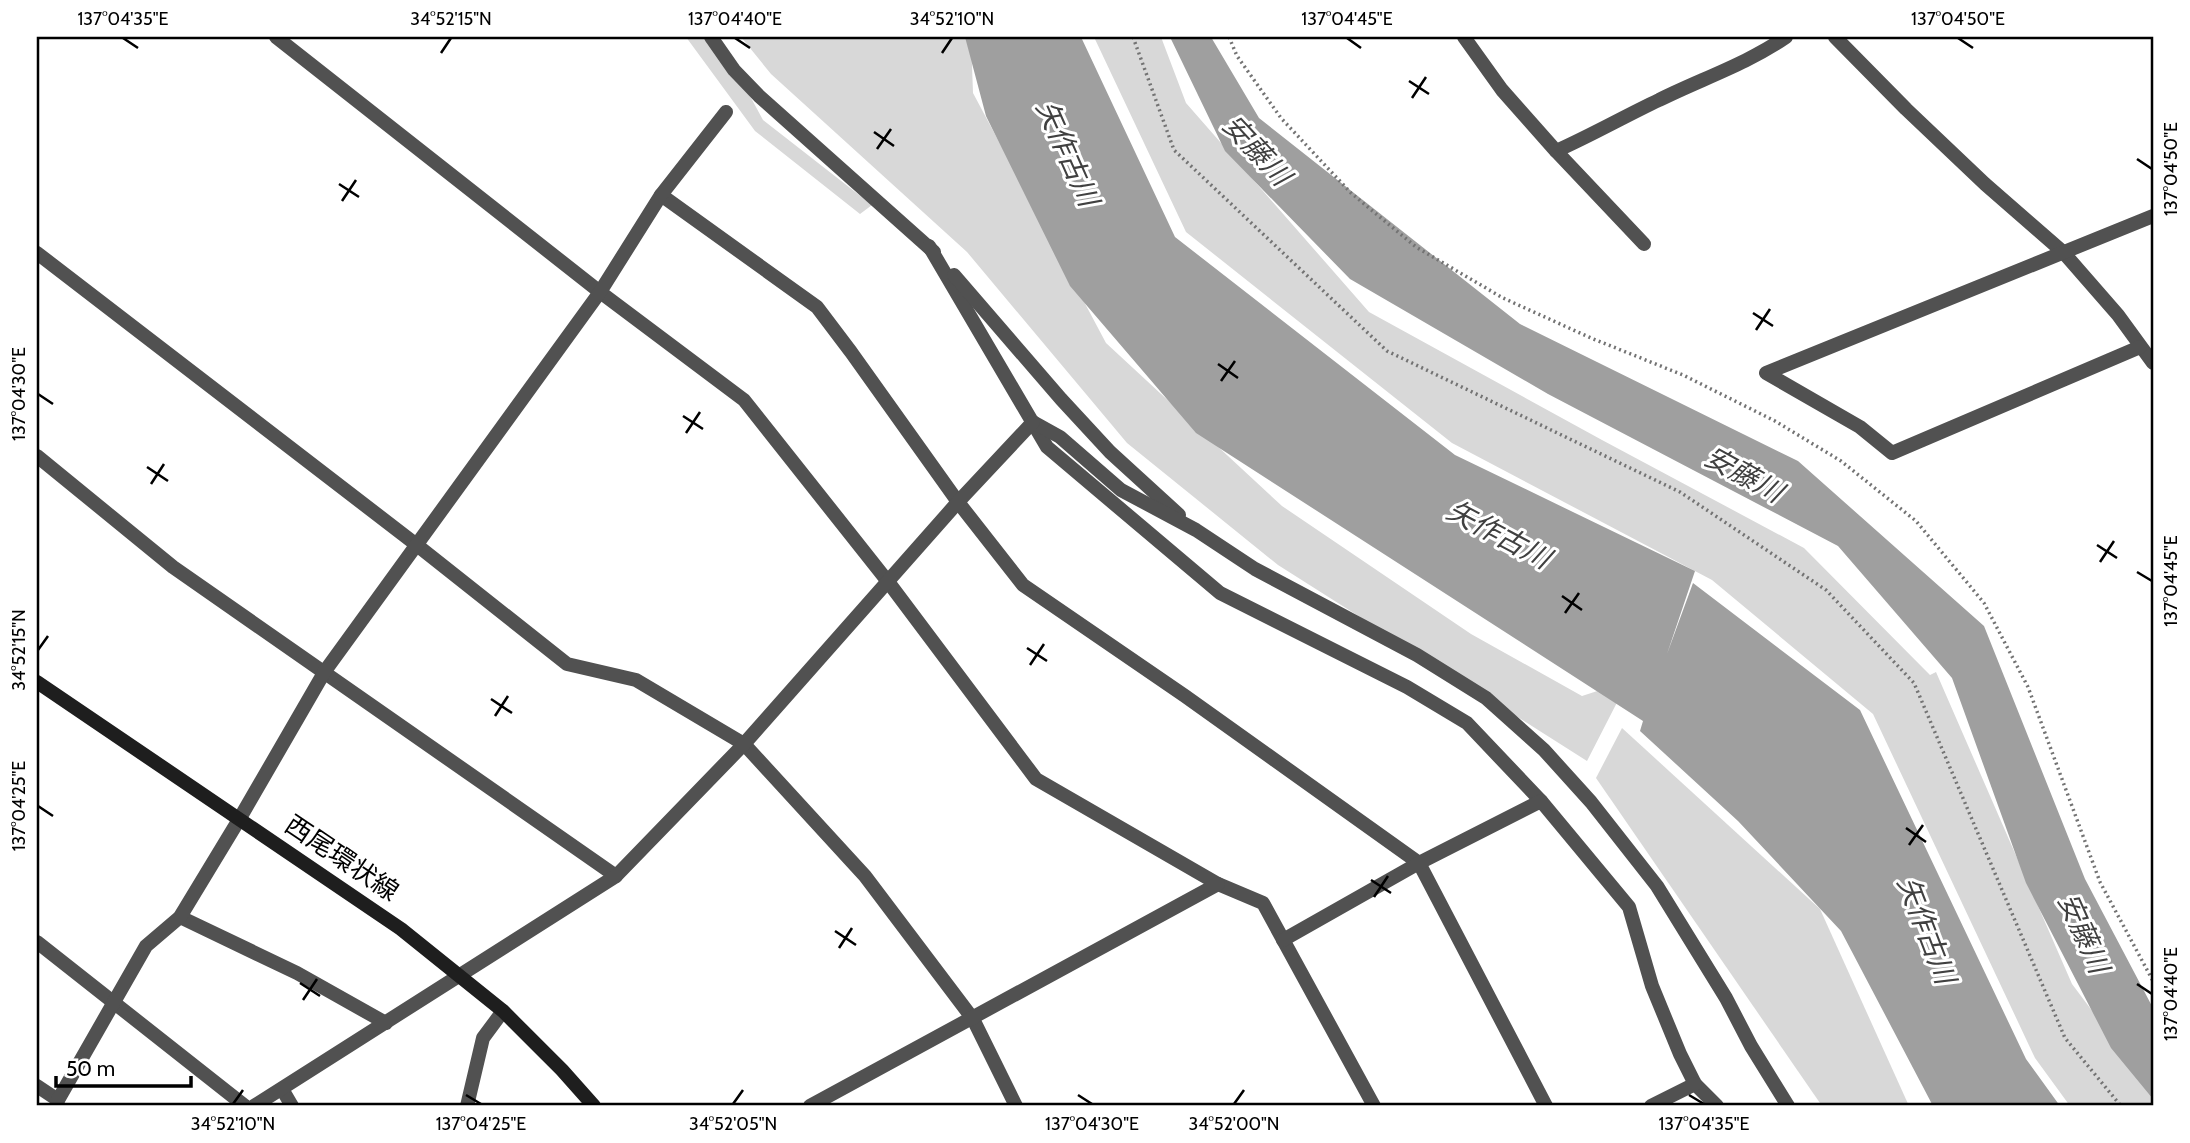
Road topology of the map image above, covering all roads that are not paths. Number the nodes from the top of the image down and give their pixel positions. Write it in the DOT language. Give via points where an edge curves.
graph roads {
  1 [pos="276,37"];
  2 [pos="711,37"];
  3 [pos="1464,37"];
  4 [pos="1786,37"];
  5 [pos="1835,37"];
  6 [pos="726,112"];
  7 [pos="1556,150"];
  8 [pos="661,195"];
  9 [pos="2153,216"];
  10 [pos="1644,244"];
  11 [pos="929,246"];
  12 [pos="2063,252"];
  13 [pos="37,253"];
  14 [pos="600,292"];
  15 [pos="2140,347"];
  16 [pos="2153,363"];
  17 [pos="1032,422"];
  18 [pos="37,456"];
  19 [pos="958,502"];
  20 [pos="1196,530"];
  21 [pos="418,546"];
  22 [pos="889,583"];
  23 [pos="325,671"];
  24 [pos="37,682"];
  25 [pos="744,744"];
  26 [pos="1541,801"];
  27 [pos="240,818"];
  28 [pos="1419,863"];
  29 [pos="616,876"];
  30 [pos="1218,884"];
  31 [pos="180,916"];
  32 [pos="1283,940"];
  33 [pos="37,942"];
  34 [pos="459,976"];
  35 [pos="115,1002"];
  36 [pos="503,1012"];
  37 [pos="973,1019"];
  38 [pos="386,1023"];
  39 [pos="1695,1084"];
  40 [pos="37,1086"];
  41 [pos="282,1089"];
  42 [pos="57,1103"];
  43 [pos="245,1106"];
  44 [pos="254,1106"];
  45 [pos="292,1106"];
  46 [pos="467,1106"];
  47 [pos="594,1106"];
  48 [pos="810,1106"];
  49 [pos="1016,1106"];
  50 [pos="1374,1106"];
  51 [pos="1546,1106"];
  52 [pos="1651,1106"];
  53 [pos="1717,1106"];
  54 [pos="1788,1106"];
  1 -- 14 [label="street"];
  2 -- 11 [label="street" via="734,71 759,96"];
  3 -- 7 [label="street" via="1502,90"];
  4 -- 7 [label="street"];
  5 -- 12 [label="street" via="1906,110"];
  6 -- 8 [label="street"];
  7 -- 10 [label="street"];
  8 -- 14 [label="street"];
  8 -- 19 [label="street" via="817,307"];
  9 -- 12 [label="street"];
  11 -- 17 [label="street"];
  11 -- 20 [label="street" via="1061,399"];
  12 -- 15 [label="street"];
  12 -- 15 [label="street" via="1766,373 1860,427 1892,453"];
  13 -- 21 [label="street"];
  14 -- 21 [label="street"];
  14 -- 22 [label="street" via="744,400"];
  15 -- 16 [label="street"];
  17 -- 19 [label="street"];
  17 -- 20 [label="street" via="1060,437 1121,490"];
  17 -- 26 [label="street" via="1047,447 1220,593 1407,687 1466,723"];
  18 -- 23 [label="street" via="173,567"];
  19 -- 22 [label="street"];
  19 -- 28 [label="street" via="1023,585"];
  20 -- 54 [label="street" via="1255,569 1442,670 1486,698 1544,750 1657,886"];
  21 -- 23 [label="street"];
  21 -- 25 [label="street" via="567,664 636,680"];
  22 -- 25 [label="street"];
  22 -- 30 [label="street" via="1036,779"];
  23 -- 27 [label="street"];
  23 -- 29 [label="street"];
  24 -- 27 [label="main road, 西尾環状線"];
  25 -- 29 [label="street"];
  25 -- 37 [label="street" via="865,876"];
  26 -- 28 [label="street"];
  26 -- 39 [label="street" via="1629,907 1651,986"];
  27 -- 31 [label="street"];
  27 -- 34 [label="main road, 西尾環状線" via="401,929"];
  28 -- 32 [label="street"];
  28 -- 51 [label="street"];
  29 -- 34 [label="street"];
  30 -- 32 [label="street" via="1263,903"];
  30 -- 37 [label="street"];
  31 -- 35 [label="street" via="146,946"];
  31 -- 38 [label="street"];
  32 -- 50 [label="street"];
  33 -- 35 [label="street"];
  34 -- 36 [label="main road, 西尾環状線"];
  34 -- 38 [label="street"];
  35 -- 42 [label="street"];
  35 -- 43 [label="street"];
  36 -- 46 [label="street" via="483,1038"];
  36 -- 47 [label="main road, 西尾環状線"];
  37 -- 48 [label="street"];
  37 -- 49 [label="street"];
  38 -- 41 [label="street"];
  39 -- 52 [label="street"];
  39 -- 53 [label="street"];
  40 -- 42 [label="street"];
  41 -- 44 [label="street"];
  41 -- 45 [label="street"];
}
